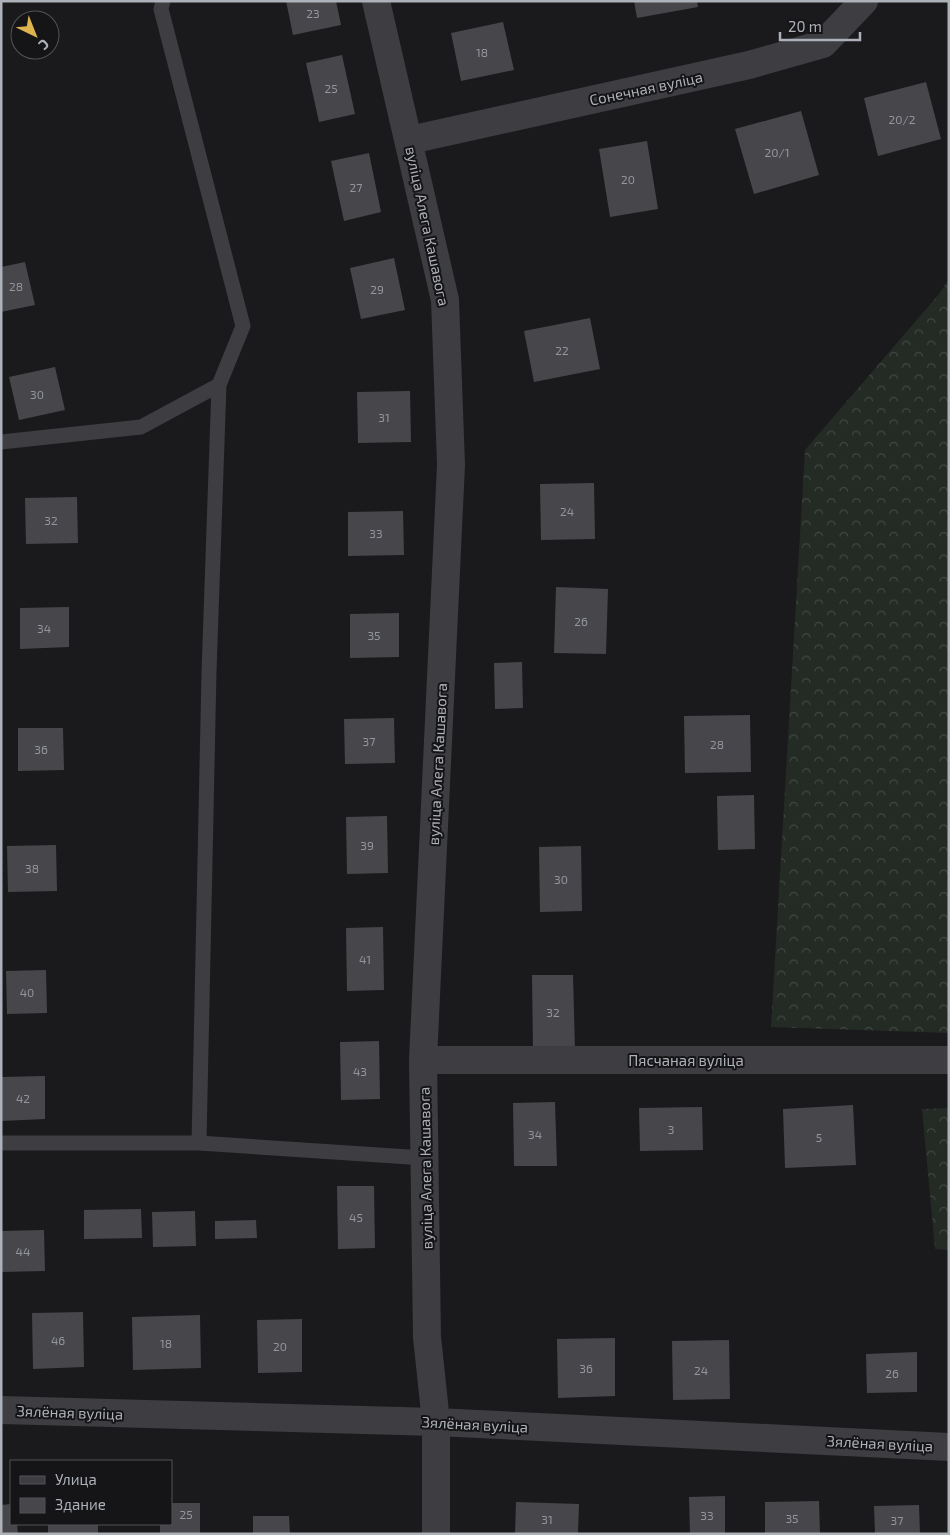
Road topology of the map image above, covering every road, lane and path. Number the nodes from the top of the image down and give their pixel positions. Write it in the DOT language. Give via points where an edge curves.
graph roads {
  1 [pos="162,1"];
  2 [pos="376,1"];
  3 [pos="864,1"];
  4 [pos="410,140"];
  5 [pos="219,384"];
  6 [pos="1,442"];
  7 [pos="423,1060"];
  8 [pos="949,1060"];
  9 [pos="1,1143"];
  10 [pos="199,1144"];
  11 [pos="424,1158"];
  12 [pos="1,1410"];
  13 [pos="436,1422"];
  14 [pos="949,1447"];
  15 [pos="436,1534"];
  1 -- 5 [label="lane" via="161,10 243,326"];
  2 -- 4 [label="street, вуліца Алега Кашавога"];
  3 -- 4 [label="street, Сонечная вуліца" via="823,44 749,65"];
  4 -- 7 [label="street, вуліца Алега Кашавога" via="445,300 451,466"];
  5 -- 6 [label="lane" via="141,427"];
  5 -- 10 [label="lane"];
  7 -- 8 [label="street, Пясчаная вуліца"];
  7 -- 11 [label="street, вуліца Алега Кашавога"];
  9 -- 10 [label="lane"];
  10 -- 11 [label="lane"];
  11 -- 13 [label="street, вуліца Алега Кашавога" via="427,1337"];
  12 -- 13 [label="street, Зялёная вуліца"];
  13 -- 14 [label="street, Зялёная вуліца"];
  13 -- 15 [label="street, вуліца Алега Кашавога"];
}
